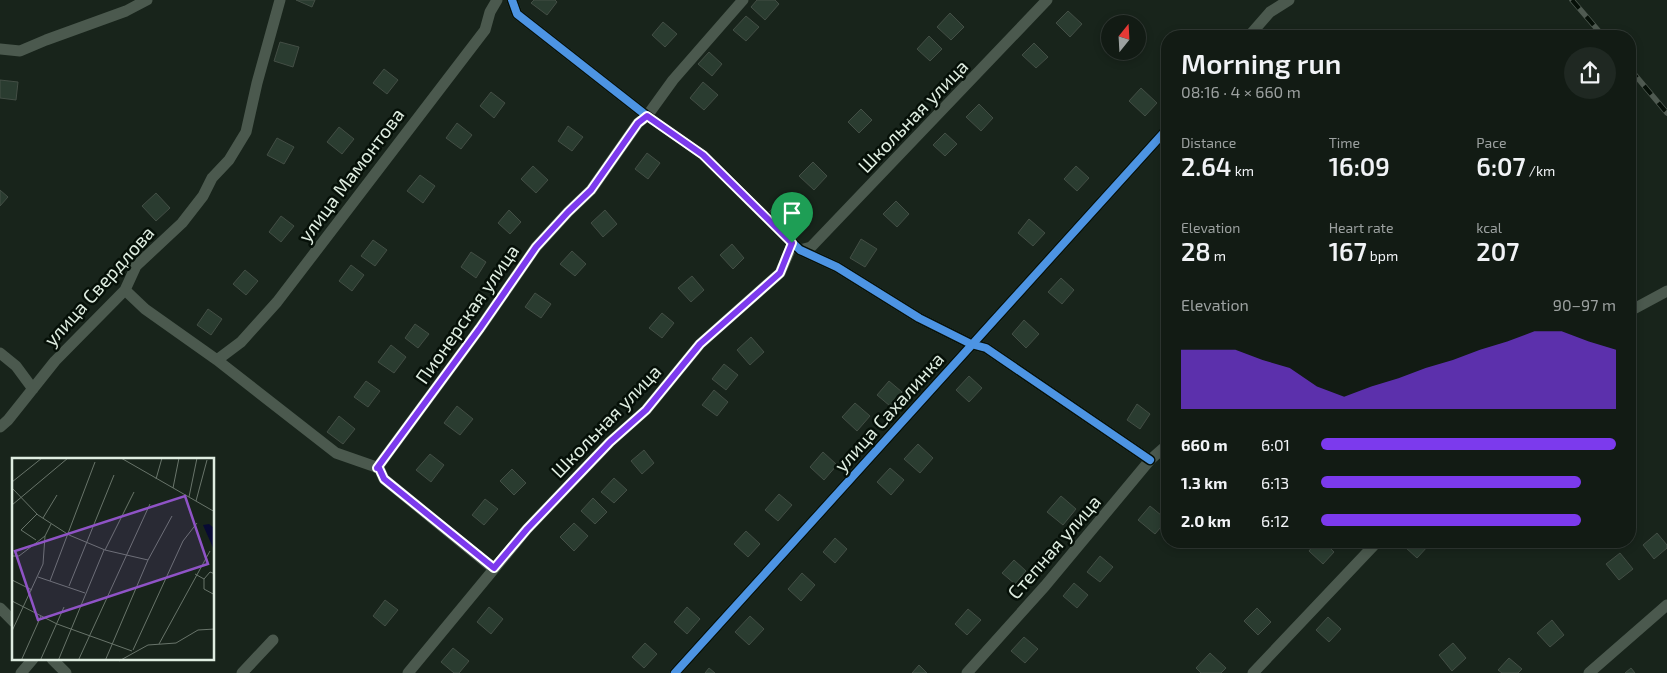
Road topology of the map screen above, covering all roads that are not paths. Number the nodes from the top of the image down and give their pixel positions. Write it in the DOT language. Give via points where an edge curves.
graph roads {
  1 [pos="147,0"];
  2 [pos="280,0"];
  3 [pos="497,0"];
  4 [pos="512,0"];
  5 [pos="743,0"];
  6 [pos="1047,0"];
  7 [pos="1289,0"];
  8 [pos="1254,30"];
  9 [pos="0,49"];
  10 [pos="647,116"];
  11 [pos="1161,136"];
  12 [pos="796,246"];
  13 [pos="125,290"];
  14 [pos="1667,291"];
  15 [pos="1636,308"];
  16 [pos="971,344"];
  17 [pos="0,353"];
  18 [pos="217,360"];
  19 [pos="33,389"];
  20 [pos="0,428"];
  21 [pos="1161,450"];
  22 [pos="1150,460"];
  23 [pos="377,468"];
  24 [pos="1371,548"];
  25 [pos="494,568"];
  26 [pos="1667,605"];
  27 [pos="0,608"];
  28 [pos="12,620"];
  29 [pos="273,640"];
  30 [pos="32,660"];
  31 [pos="53,660"];
  32 [pos="21,673"];
  33 [pos="66,673"];
  34 [pos="242,673"];
  35 [pos="408,673"];
  36 [pos="675,673"];
  37 [pos="967,673"];
  38 [pos="1253,673"];
  39 [pos="1589,673"];
  1 -- 9 [label="street" via="20,51"];
  2 -- 13 [label="street, улица Свердлова" via="246,132 182,223 136,266"];
  3 -- 18 [label="street, улица Мамонтова" via="485,30 277,302 241,342"];
  4 -- 10 [label="street" via="517,14"];
  5 -- 10 [label="street, Пионерская улица" via="673,80"];
  6 -- 12 [label="street, Школьная улица" via="811,248"];
  7 -- 8 [label="street" via="1270,12"];
  10 -- 12 [label="street" via="703,155"];
  10 -- 23 [label="street, Пионерская улица" via="638,123 591,190 536,247"];
  11 -- 16 [label="street, улица Сахалинка"];
  12 -- 16 [label="street" via="837,267 919,318"];
  12 -- 25 [label="street, Школьная улица" via="780,273 700,344 646,410 603,448"];
  13 -- 18 [label="street" via="145,309"];
  13 -- 19 [label="street, улица Свердлова"];
  14 -- 15 [label="street"];
  16 -- 22 [label="street" via="986,348"];
  16 -- 36 [label="street, улица Сахалинка"];
  17 -- 19 [label="street" via="16,366"];
  18 -- 23 [label="street" via="336,453"];
  19 -- 20 [label="street, улица Свердлова"];
  21 -- 22 [label="street, Степная улица"];
  22 -- 37 [label="street, Степная улица"];
  23 -- 25 [label="street" via="384,479"];
  24 -- 38 [label="street"];
  25 -- 35 [label="street, Школьная улица"];
  26 -- 39 [label="street"];
  27 -- 28 [label="street"];
  29 -- 34 [label="street"];
  30 -- 32 [label="street"];
  31 -- 33 [label="street"];
}
